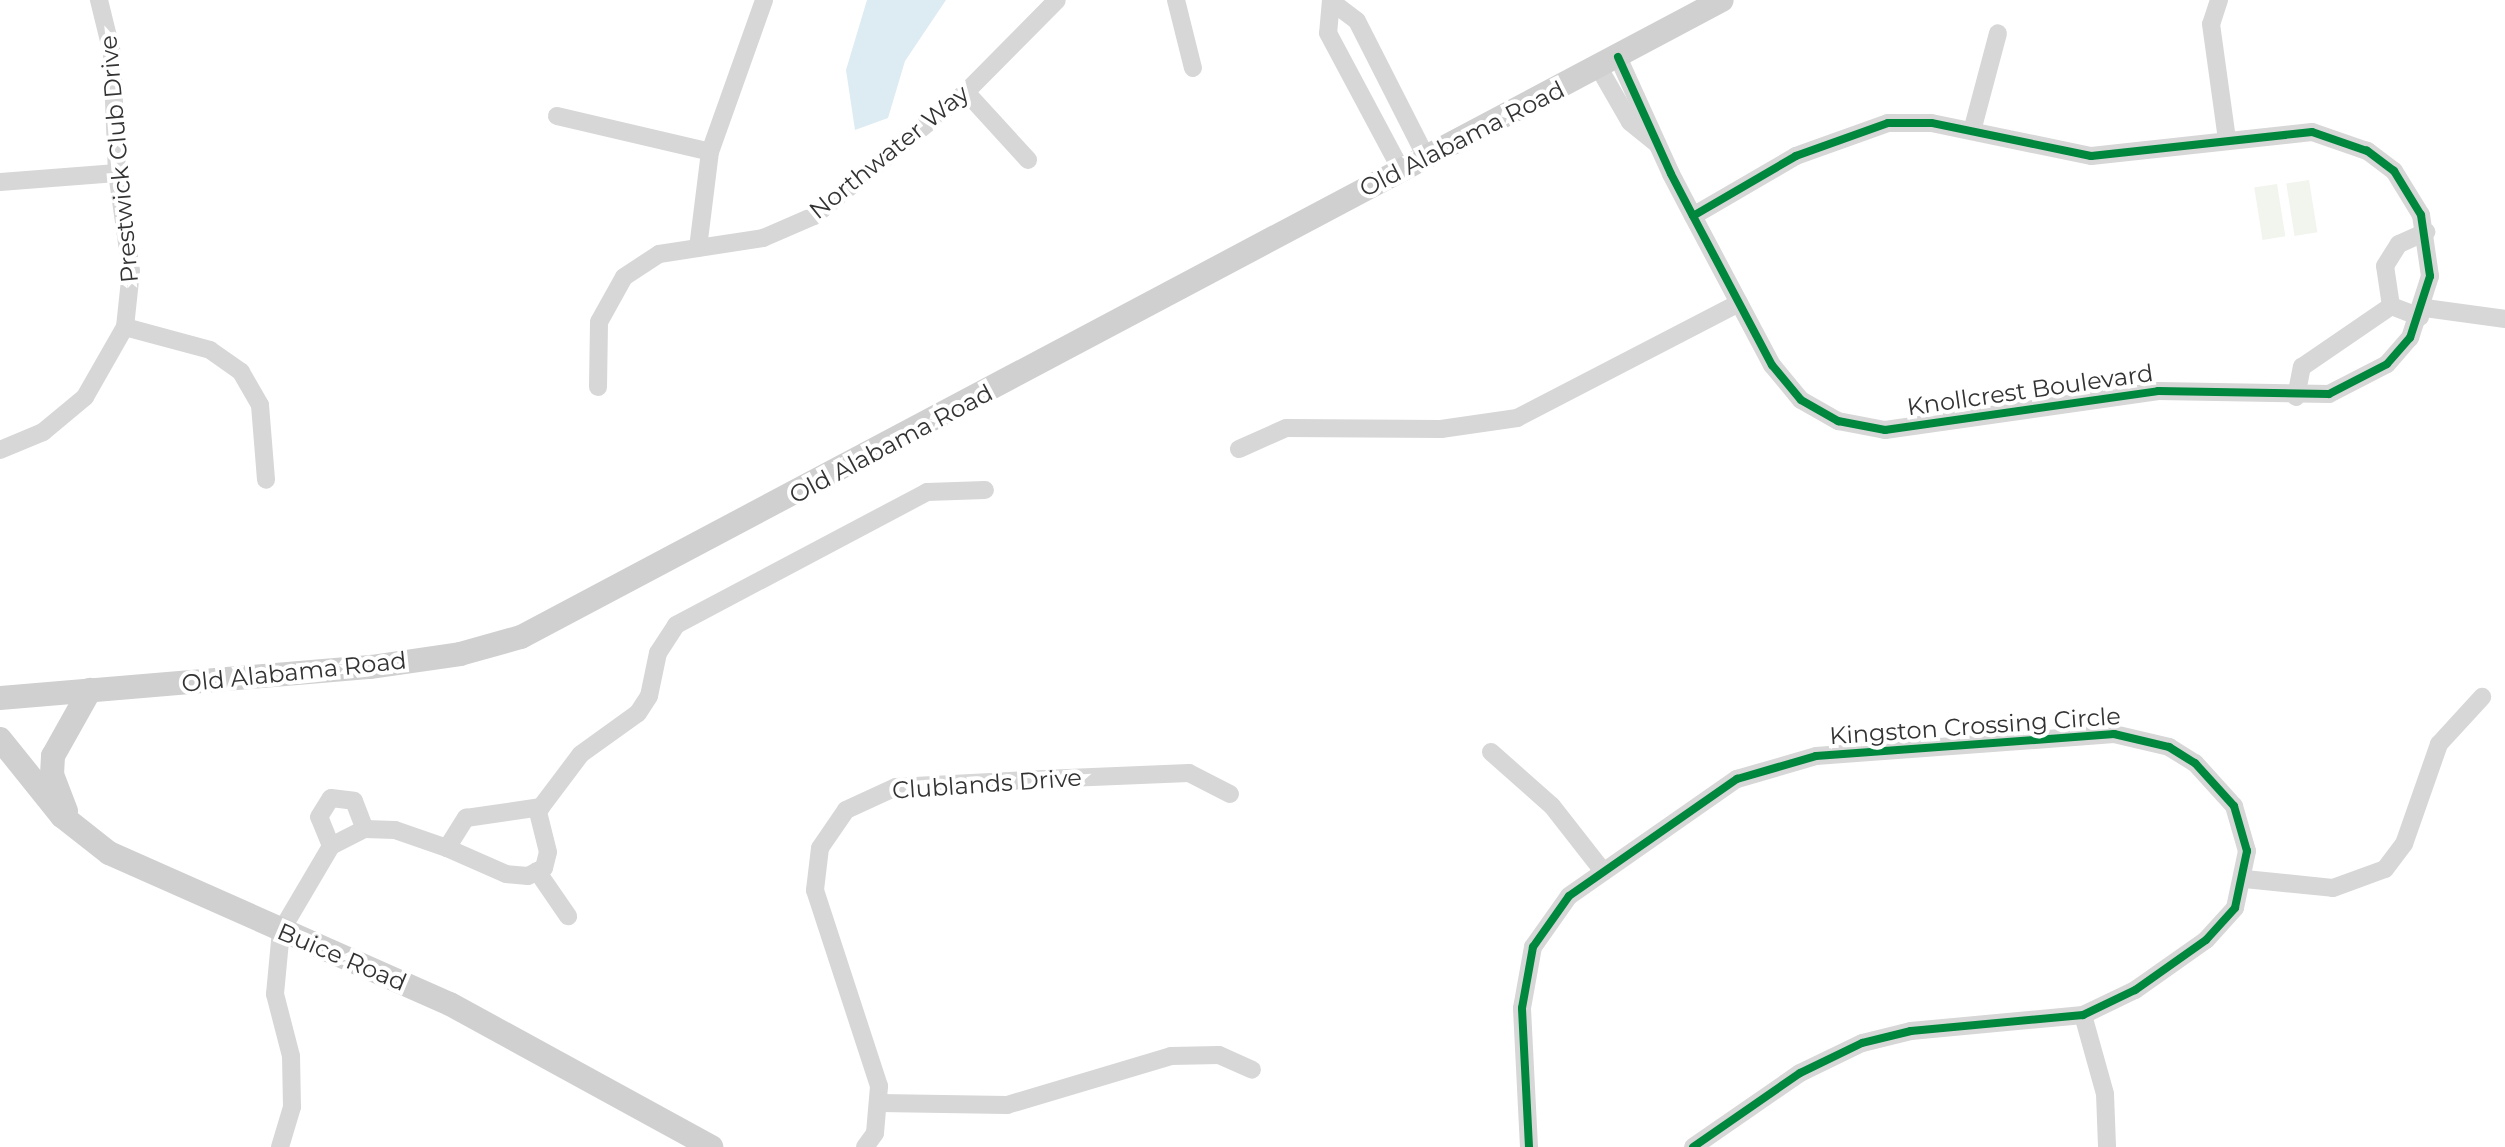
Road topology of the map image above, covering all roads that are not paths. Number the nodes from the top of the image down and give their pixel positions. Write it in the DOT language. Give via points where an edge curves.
graph roads {
  1 [pos="99,0"];
  2 [pos="764,0"];
  3 [pos="1057,0"];
  4 [pos="1176,0"];
  5 [pos="1722,0"];
  6 [pos="2219,0"];
  7 [pos="1333,1"];
  8 [pos="1998,33"];
  9 [pos="1609,63"];
  10 [pos="1193,68"];
  11 [pos="966,92"];
  12 [pos="557,116"];
  13 [pos="1972,131"];
  14 [pos="2227,139"];
  15 [pos="710,152"];
  16 [pos="1426,157"];
  17 [pos="1028,160"];
  18 [pos="1401,170"];
  19 [pos="117,173"];
  20 [pos="0,182"];
  21 [pos="1693,216"];
  22 [pos="2426,232"];
  23 [pos="698,248"];
  24 [pos="1739,303"];
  25 [pos="2391,306"];
  26 [pos="2422,312"];
  27 [pos="2505,319"];
  28 [pos="125,327"];
  29 [pos="598,387"];
  30 [pos="2296,397"];
  31 [pos="1239,449"];
  32 [pos="0,450"];
  33 [pos="266,480"];
  34 [pos="985,490"];
  35 [pos="90,690"];
  36 [pos="2482,697"];
  37 [pos="0,698"];
  38 [pos="0,739"];
  39 [pos="1491,752"];
  40 [pos="1230,794"];
  41 [pos="537,808"];
  42 [pos="75,828"];
  43 [pos="365,829"];
  44 [pos="331,846"];
  45 [pos="447,848"];
  46 [pos="1602,870"];
  47 [pos="537,871"];
  48 [pos="2245,879"];
  49 [pos="568,916"];
  50 [pos="281,931"];
  51 [pos="2083,1015"];
  52 [pos="1252,1070"];
  53 [pos="880,1103"];
  54 [pos="872,1142"];
  55 [pos="280,1147"];
  56 [pos="711,1147"];
  57 [pos="1529,1147"];
  58 [pos="1693,1147"];
  59 [pos="2107,1147"];
  1 -- 19 [label="street, Prestwick Club Drive" via="112,53"];
  2 -- 15 [label="street"];
  3 -- 11 [label="street, Northwater Way"];
  4 -- 10 [label="street"];
  5 -- 9 [label="main road, Old Alabama Road"];
  6 -- 14 [label="street" via="2211,24"];
  7 -- 16 [label="street" via="1357,21"];
  7 -- 18 [label="street" via="1328,33"];
  8 -- 13 [label="street"];
  9 -- 16 [label="main road, Old Alabama Road"];
  9 -- 21 [label="street, Knollcrest Boulevard" via="1630,122 1657,144"];
  11 -- 17 [label="street"];
  11 -- 23 [label="street, Northwater Way" via="814,216 763,238"];
  12 -- 15 [label="street"];
  13 -- 14 [label="street, Knollcrest Boulevard" via="2091,156"];
  13 -- 21 [label="street, Knollcrest Boulevard" via="1910,121 1865,128 1796,156"];
  14 -- 22 [label="street, Knollcrest Boulevard" via="2312,132 2367,151 2408,189"];
  15 -- 23 [label="street" via="700,195"];
  16 -- 18 [label="main road, Old Alabama Road"];
  18 -- 35 [label="main road, Old Alabama Road" via="521,637 460,654 371,667"];
  19 -- 20 [label="street"];
  19 -- 28 [label="street, Prestwick Club Drive" via="131,271"];
  21 -- 24 [label="street, Knollcrest Boulevard"];
  22 -- 25 [label="street" via="2399,244 2385,266"];
  22 -- 26 [label="street, Knollcrest Boulevard" via="2430,276"];
  23 -- 29 [label="street, Northwater Way" via="644,261 608,297 597,335"];
  24 -- 30 [label="street, Knollcrest Boulevard" via="1772,365 1801,400 1838,421 1870,428 2158,391"];
  24 -- 31 [label="street" via="1517,418 1441,429 1286,428"];
  25 -- 26 [label="street"];
  25 -- 30 [label="street" via="2302,367"];
  26 -- 27 [label="street"];
  26 -- 30 [label="street, Knollcrest Boulevard" via="2387,364 2359,384"];
  28 -- 32 [label="street, Prestwick Club Drive" via="85,397 43,432"];
  28 -- 33 [label="street" via="210,350 241,372 260,405"];
  34 -- 41 [label="street" via="927,492 676,625 658,653 649,696 638,713 581,754"];
  35 -- 37 [label="main road, Old Alabama Road"];
  35 -- 42 [label="main road" via="53,756 52,775"];
  36 -- 48 [label="street" via="2439,744 2404,844 2385,869 2333,888"];
  38 -- 42 [label="main road, Buice Road"];
  39 -- 46 [label="street" via="1552,806"];
  40 -- 53 [label="street, Clublands Drive" via="1189,773 1044,779 896,787 846,810 820,848 815,890 875,1067"];
  41 -- 45 [label="street" via="466,818"];
  41 -- 47 [label="street" via="548,852"];
  42 -- 50 [label="main road, Buice Road" via="138,868"];
  43 -- 44 [label="street"];
  43 -- 44 [label="street" via="354,801 331,798 319,817"];
  43 -- 45 [label="street" via="395,830"];
  44 -- 50 [label="street"];
  45 -- 47 [label="street" via="506,874"];
  46 -- 48 [label="street, Kingston Crossing Circle" via="1737,779 1779,763 2114,734 2169,747 2218,784 2243,829"];
  46 -- 57 [label="street, Kingston Crossing Circle" via="1550,916 1525,971"];
  47 -- 49 [label="street"];
  48 -- 51 [label="street, Kingston Crossing Circle" via="2235,908 2206,940 2135,990"];
  50 -- 55 [label="street" via="275,994 291,1056 292,1107"];
  50 -- 56 [label="main road, Buice Road" via="450,1004"];
  51 -- 58 [label="street, Kingston Crossing Circle" via="1911,1031 1862,1043 1800,1073"];
  51 -- 59 [label="street" via="2105,1094"];
  52 -- 53 [label="street" via="1219,1055 1171,1056 1007,1105"];
  53 -- 54 [label="street, Clublands Drive"];
}
